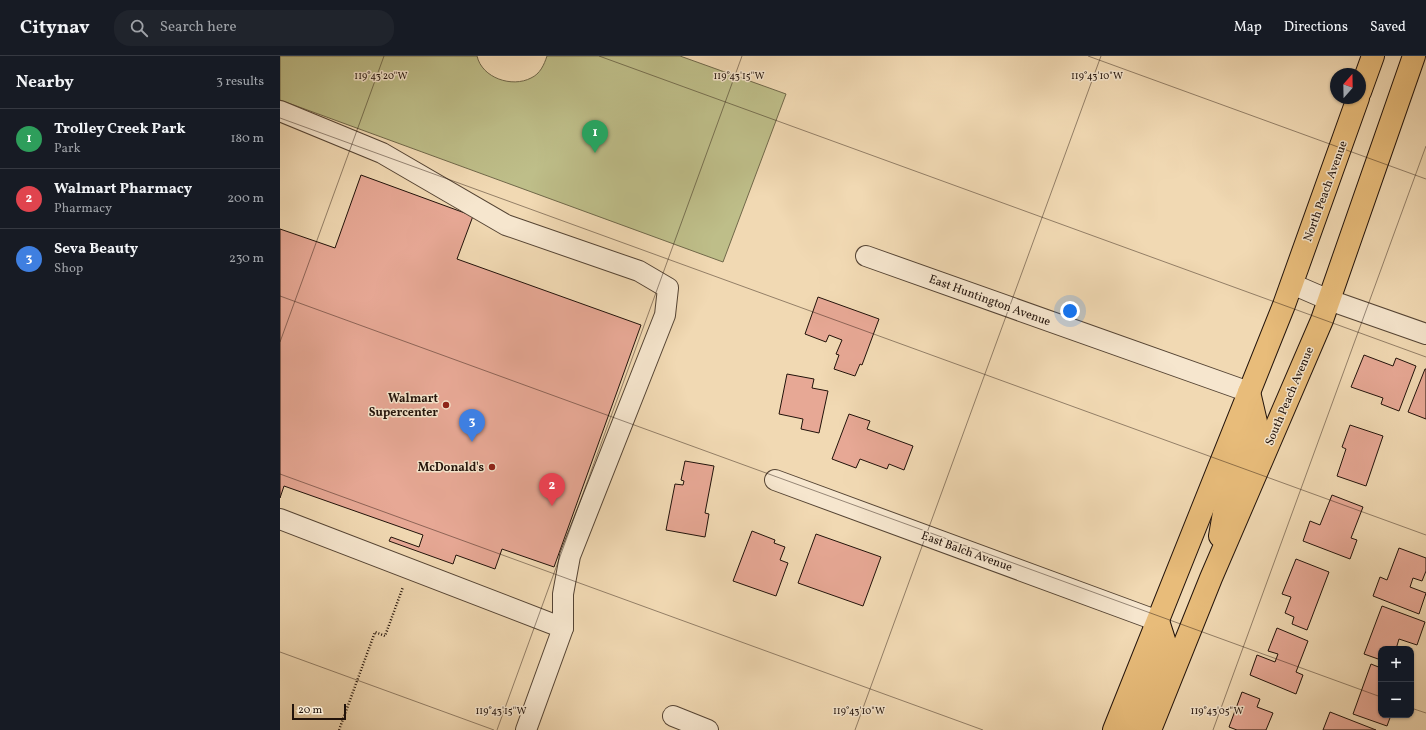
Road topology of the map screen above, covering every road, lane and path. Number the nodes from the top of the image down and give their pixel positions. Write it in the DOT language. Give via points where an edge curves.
graph roads {
  1 [pos="1373,56"];
  2 [pos="1414,56"];
  3 [pos="1366,75"];
  4 [pos="1356,104"];
  5 [pos="280,111"];
  6 [pos="866,256"];
  7 [pos="1292,284"];
  8 [pos="1329,300"];
  9 [pos="1426,334"];
  10 [pos="1249,392"];
  11 [pos="775,480"];
  12 [pos="280,519"];
  13 [pos="411,568"];
  14 [pos="1211,578"];
  15 [pos="1158,621"];
  16 [pos="563,628"];
  17 [pos="673,716"];
  18 [pos="339,730"];
  19 [pos="526,730"];
  20 [pos="708,730"];
  21 [pos="1114,730"];
  22 [pos="1133,730"];
  23 [pos="1150,730"];
  1 -- 3 [label="main road"];
  2 -- 8 [label="main road, South Peach Avenue"];
  4 -- 7 [label="main road, North Peach Avenue"];
  5 -- 16 [label="street" via="382,152 506,225 639,271 668,288 665,315 570,556 563,594"];
  6 -- 10 [label="street, East Huntington Avenue"];
  7 -- 8 [label="street"];
  7 -- 10 [label="main road"];
  8 -- 9 [label="street"];
  8 -- 14 [label="main road, South Peach Avenue"];
  10 -- 14 [label="main road" via="1256,422 1226,501"];
  10 -- 15 [label="main road"];
  11 -- 15 [label="street, East Balch Avenue"];
  12 -- 13 [label="street"];
  13 -- 16 [label="street"];
  13 -- 18 [label="path" via="385,636 375,632"];
  14 -- 23 [label="main road, South Peach Avenue"];
  15 -- 21 [label="main road"];
  15 -- 22 [label="main road" via="1165,643"];
  16 -- 19 [label="street"];
  17 -- 20 [label="street"];
}
